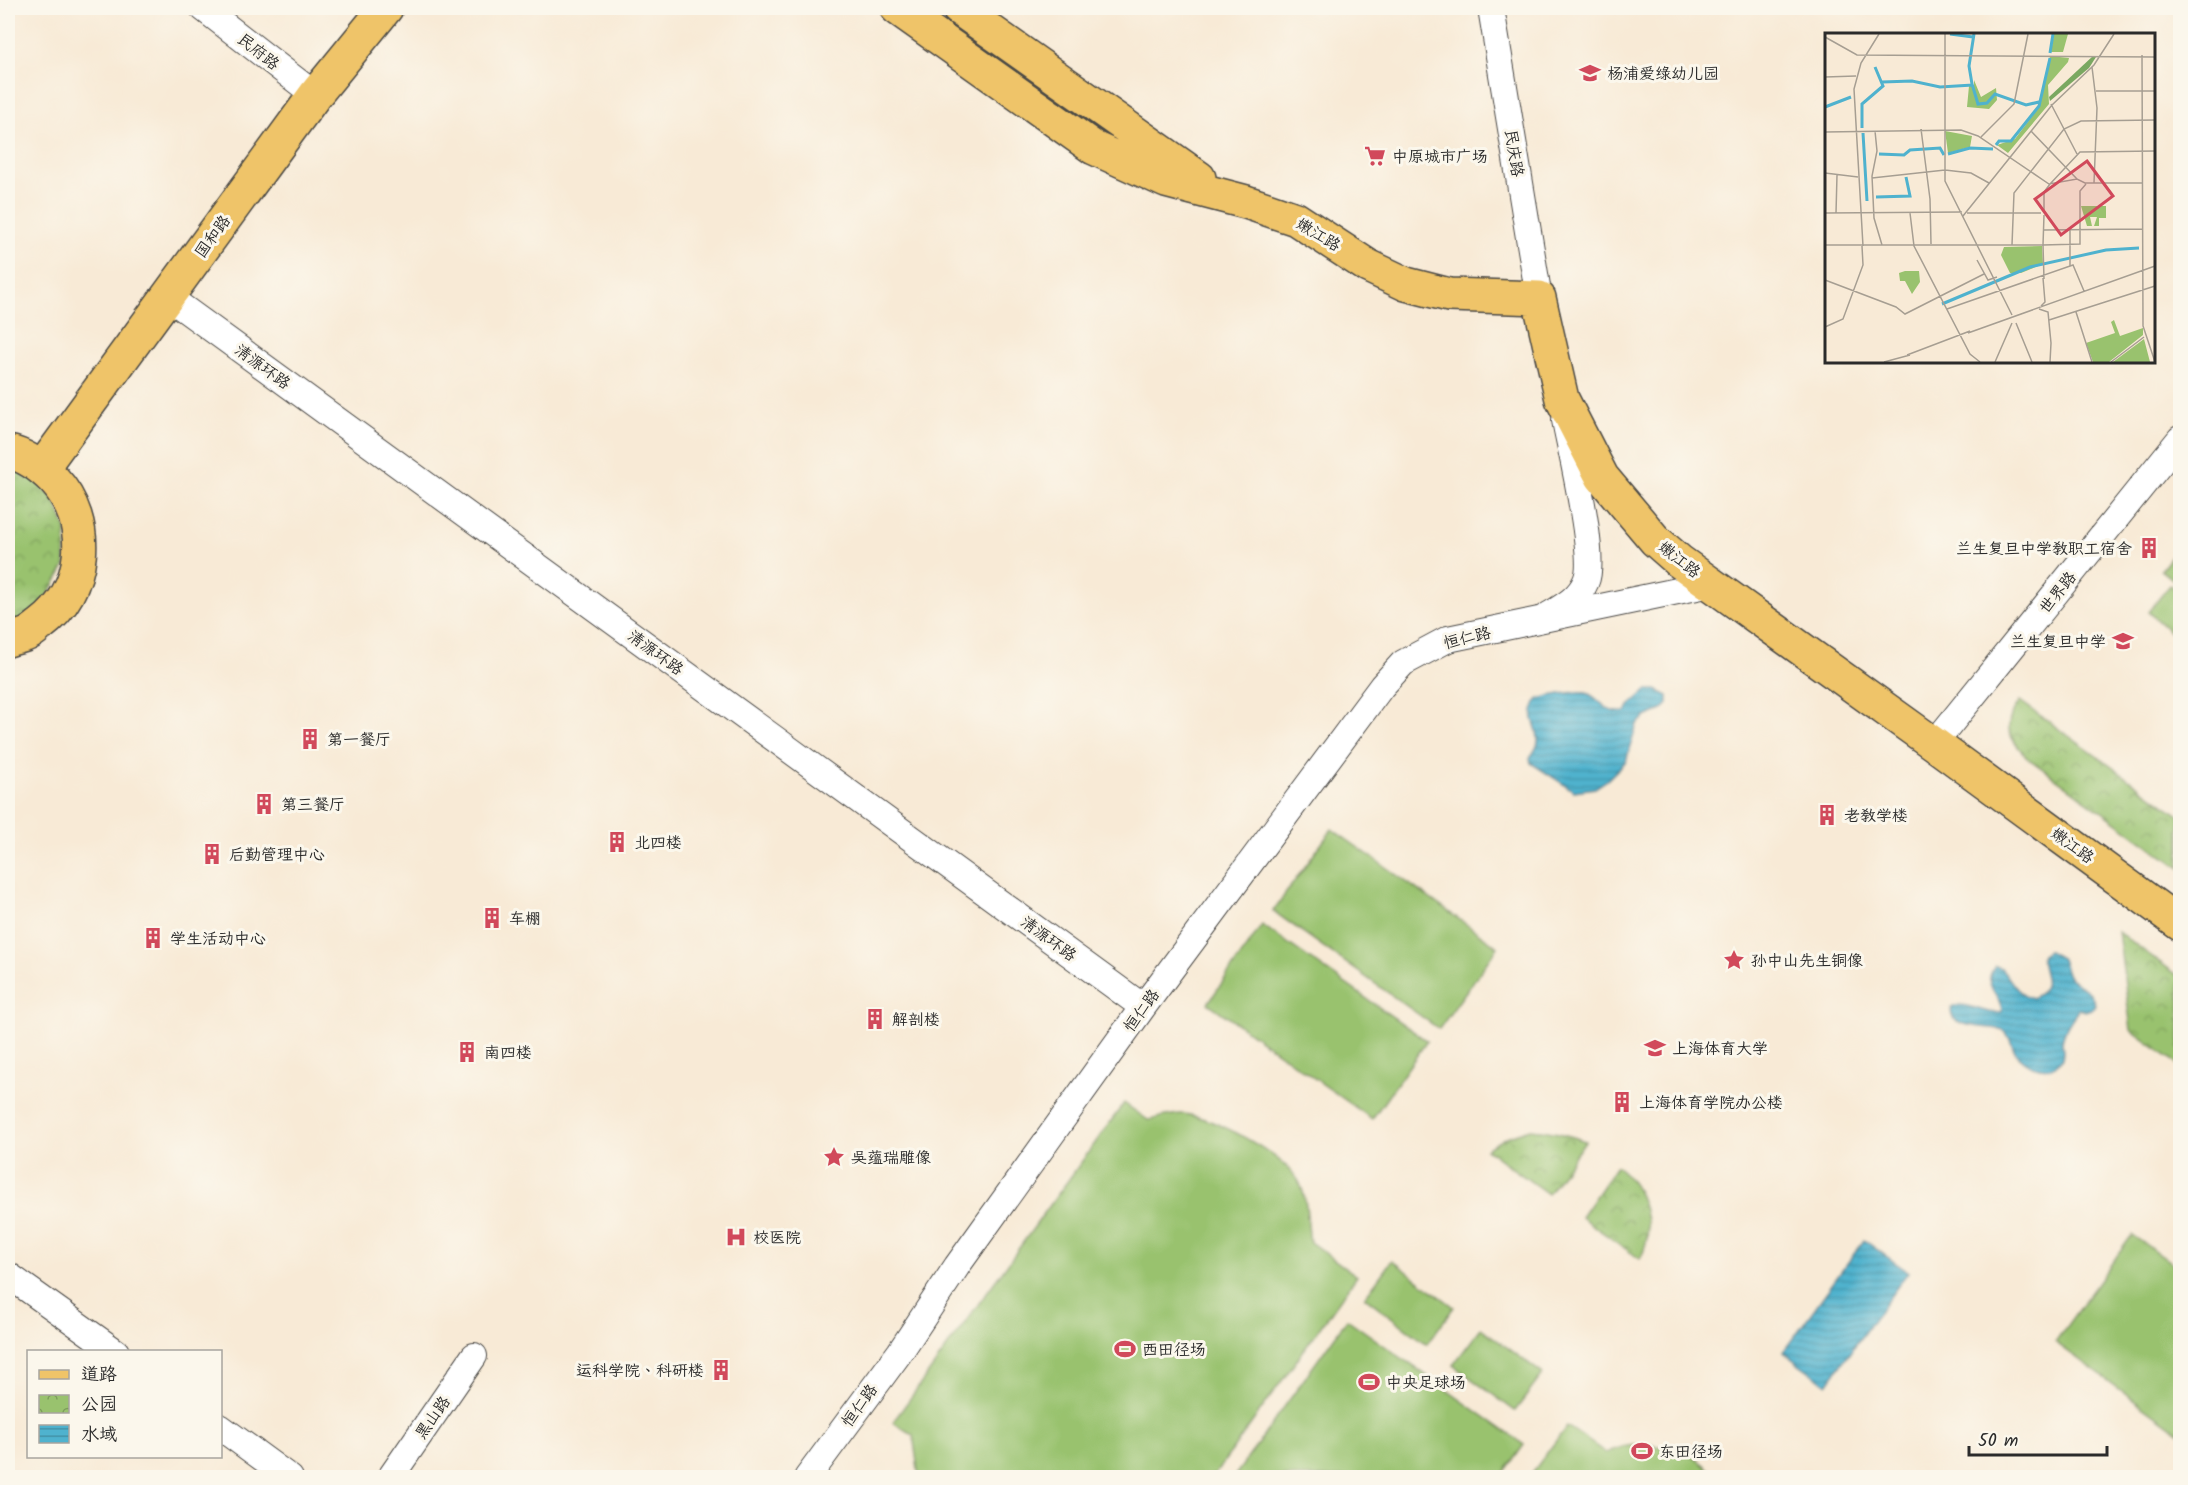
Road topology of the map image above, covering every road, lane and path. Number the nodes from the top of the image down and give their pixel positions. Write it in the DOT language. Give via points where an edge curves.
graph roads {
  1 [pos="203,8"];
  2 [pos="386,8"];
  3 [pos="897,8"];
  4 [pos="958,8"];
  5 [pos="1491,8"];
  6 [pos="315,95"];
  7 [pos="1246,202"];
  8 [pos="168,297"];
  9 [pos="1539,298"];
  10 [pos="1562,399"];
  11 [pos="2181,439"];
  12 [pos="8,452"];
  13 [pos="42,468"];
  14 [pos="1711,584"];
  15 [pos="1536,622"];
  16 [pos="8,640"];
  17 [pos="1934,744"];
  18 [pos="2181,924"];
  19 [pos="1143,1007"];
  20 [pos="8,1275"];
  21 [pos="113,1350"];
  22 [pos="474,1356"];
  23 [pos="222,1428"];
  24 [pos="290,1478"];
  25 [pos="390,1478"];
  26 [pos="807,1478"];
  1 -- 6 [label="street, 民府路"];
  2 -- 6 [label="main road, 国和路"];
  3 -- 7 [label="main road, 嫩江路" via="1094,148 1167,181"];
  4 -- 7 [label="main road, 嫩江路" via="1160,152"];
  5 -- 9 [label="street, 民庆路"];
  6 -- 8 [label="main road, 国和路"];
  7 -- 9 [label="main road, 嫩江路" via="1296,219 1368,266 1406,284 1449,296"];
  8 -- 13 [label="main road, 国和路"];
  8 -- 19 [label="street, 清源环路"];
  9 -- 10 [label="main road, 嫩江路"];
  10 -- 14 [label="main road, 嫩江路" via="1602,477 1634,517 1679,561"];
  10 -- 15 [label="street, 恒仁路" via="1589,570 1575,599"];
  11 -- 17 [label="street, 世界路"];
  12 -- 13 [label="main road"];
  13 -- 16 [label="main road" via="65,492 78,523 81,556 72,588 53,616 26,635"];
  14 -- 15 [label="street, 恒仁路"];
  14 -- 17 [label="main road, 嫩江路"];
  15 -- 19 [label="street, 恒仁路" via="1448,639 1403,663"];
  17 -- 18 [label="main road, 嫩江路"];
  19 -- 26 [label="street, 恒仁路"];
  20 -- 21 [label="street"];
  22 -- 25 [label="street, 黑山路"];
  23 -- 24 [label="street"];
}
